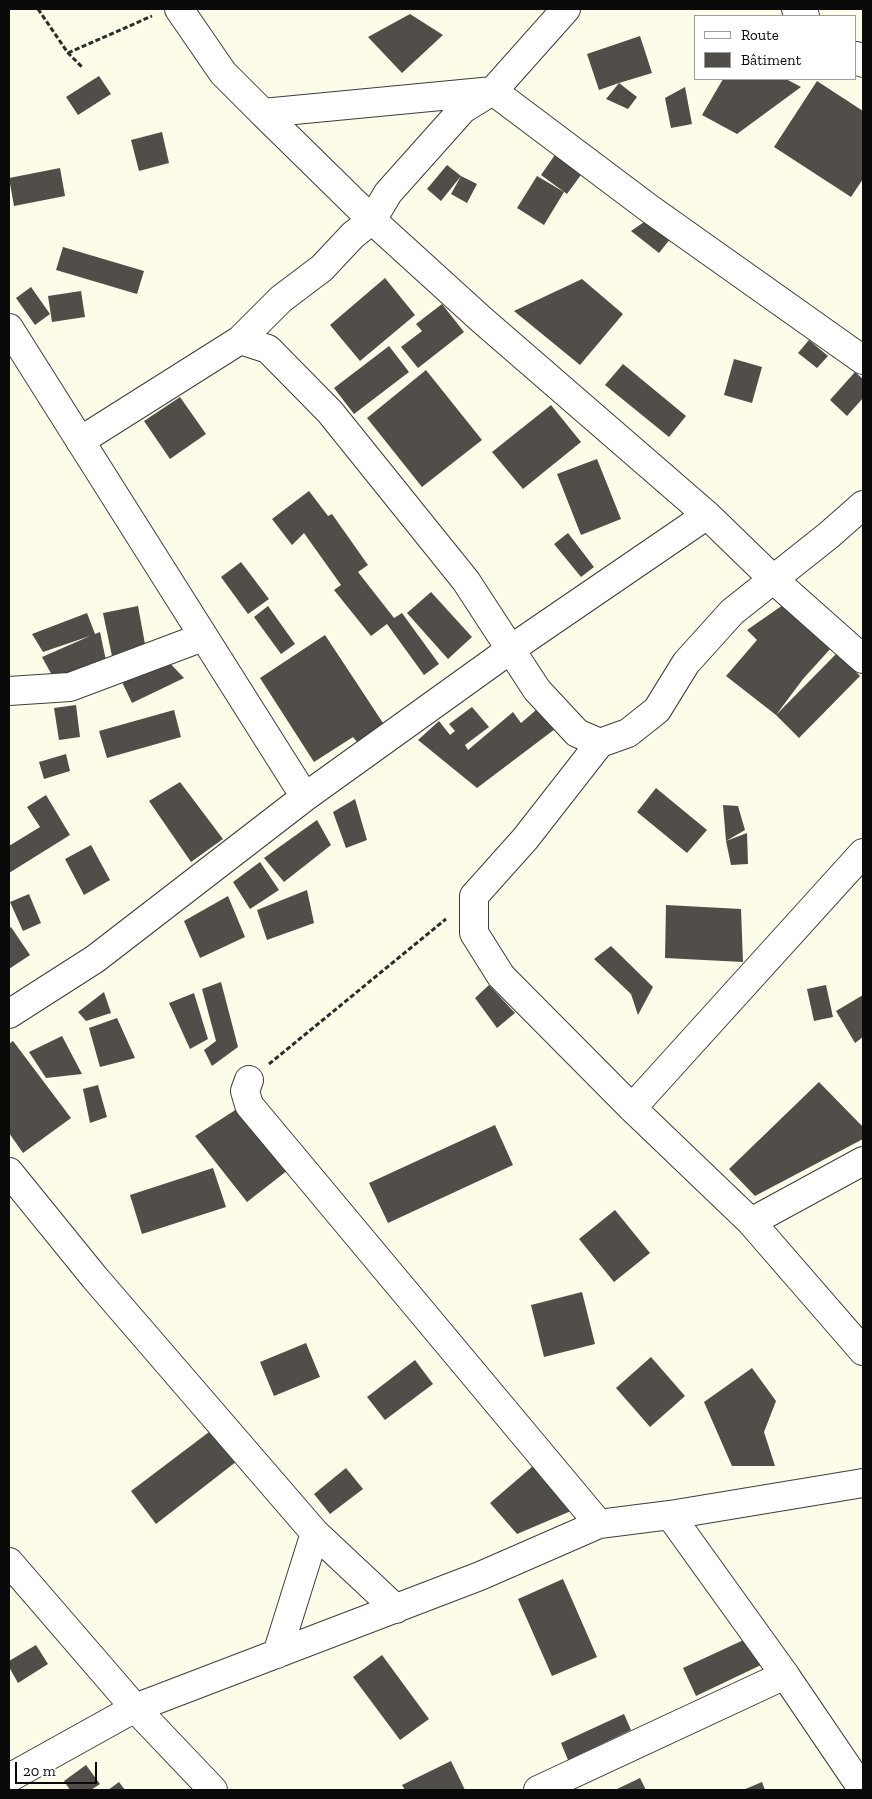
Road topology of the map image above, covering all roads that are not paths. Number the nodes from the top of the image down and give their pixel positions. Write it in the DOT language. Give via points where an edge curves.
graph roads {
  1 [pos="566,9"];
  2 [pos="169,11"];
  3 [pos="493,91"];
  4 [pos="263,113"];
  5 [pos="372,220"];
  6 [pos="9,328"];
  7 [pos="240,340"];
  8 [pos="863,360"];
  9 [pos="80,441"];
  10 [pos="863,505"];
  11 [pos="707,515"];
  12 [pos="774,580"];
  13 [pos="202,637"];
  14 [pos="511,649"];
  15 [pos="863,659"];
  16 [pos="9,691"];
  17 [pos="600,743"];
  18 [pos="305,797"];
  19 [pos="863,853"];
  20 [pos="9,1014"];
  21 [pos="250,1080"];
  22 [pos="632,1108"];
  23 [pos="863,1161"];
  24 [pos="9,1172"];
  25 [pos="751,1222"];
  26 [pos="863,1351"];
  27 [pos="863,1483"];
  28 [pos="670,1516"];
  29 [pos="599,1524"];
  30 [pos="315,1533"];
  31 [pos="9,1562"];
  32 [pos="396,1609"];
  33 [pos="278,1654"];
  34 [pos="785,1675"];
  35 [pos="135,1708"];
  36 [pos="9,1778"];
  37 [pos="213,1790"];
  38 [pos="538,1790"];
  39 [pos="863,1790"];
  1 -- 3 [label="street"];
  2 -- 4 [label="street"];
  3 -- 4 [label="street"];
  3 -- 5 [label="street" via="463,109 388,193"];
  3 -- 8 [label="street" via="650,209"];
  4 -- 5 [label="street"];
  5 -- 7 [label="street" via="322,268 281,299"];
  5 -- 11 [label="street"];
  6 -- 9 [label="street"];
  7 -- 9 [label="street"];
  7 -- 14 [label="street" via="268,350 330,412 466,581"];
  9 -- 13 [label="street"];
  10 -- 12 [label="street"];
  11 -- 12 [label="street"];
  11 -- 14 [label="street"];
  12 -- 15 [label="street"];
  12 -- 17 [label="street" via="732,612 686,663 657,710 628,733"];
  13 -- 16 [label="street" via="70,687"];
  13 -- 18 [label="street"];
  14 -- 17 [label="street" via="538,690 565,722 577,733"];
  14 -- 18 [label="street"];
  17 -- 22 [label="street" via="525,839 474,896 474,933 501,976"];
  18 -- 20 [label="street" via="95,959"];
  19 -- 22 [label="street"];
  21 -- 29 [label="street" via="245,1091 249,1105"];
  22 -- 25 [label="street"];
  23 -- 25 [label="street"];
  24 -- 30 [label="street" via="95,1278"];
  25 -- 26 [label="street"];
  27 -- 28 [label="street"];
  28 -- 29 [label="street"];
  28 -- 34 [label="street"];
  29 -- 32 [label="street"];
  30 -- 32 [label="street"];
  30 -- 33 [label="street"];
  31 -- 35 [label="street"];
  32 -- 33 [label="street"];
  33 -- 35 [label="street"];
  34 -- 38 [label="street"];
  34 -- 39 [label="street"];
  35 -- 36 [label="street"];
  35 -- 37 [label="street"];
}
